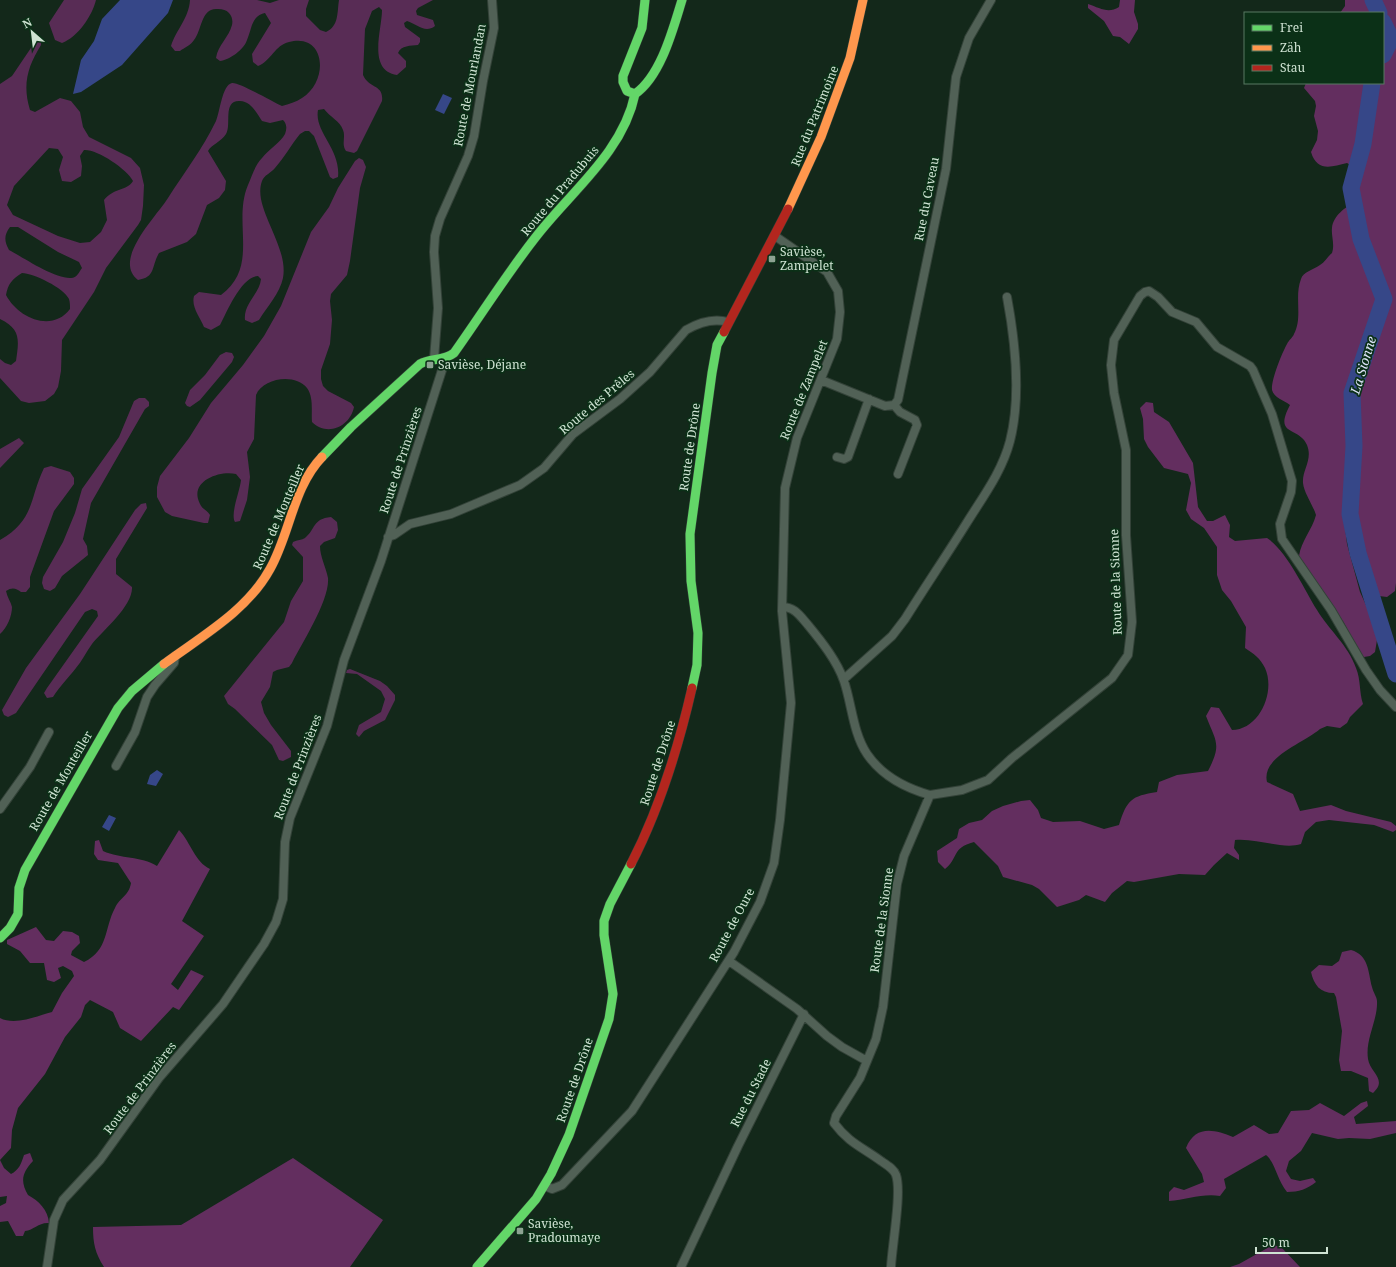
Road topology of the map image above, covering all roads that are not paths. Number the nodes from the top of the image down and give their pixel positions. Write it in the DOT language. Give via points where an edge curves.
graph roads {
  1 [pos="492,0"];
  2 [pos="645,0"];
  3 [pos="682,0"];
  4 [pos="863,0"];
  5 [pos="990,0"];
  6 [pos="635,94"];
  7 [pos="775,236"];
  8 [pos="1007,297"];
  9 [pos="728,322"];
  10 [pos="439,359"];
  11 [pos="822,380"];
  12 [pos="869,399"];
  13 [pos="894,405"];
  14 [pos="837,457"];
  15 [pos="898,474"];
  16 [pos="388,537"];
  17 [pos="782,607"];
  18 [pos="175,656"];
  19 [pos="844,679"];
  20 [pos="1396,707"];
  21 [pos="49,732"];
  22 [pos="116,766"];
  23 [pos="930,794"];
  24 [pos="0,809"];
  25 [pos="0,938"];
  26 [pos="729,961"];
  27 [pos="804,1014"];
  28 [pos="867,1061"];
  29 [pos="545,1186"];
  30 [pos="47,1267"];
  31 [pos="477,1267"];
  32 [pos="681,1267"];
  33 [pos="891,1267"];
  1 -- 10 [label="street, Route de Mourlandan" via="494,28 474,136 435,236"];
  2 -- 6 [label="street" via="642,28 623,79 626,91"];
  3 -- 6 [label="street, Route du Pradubuis" via="664,51 644,87"];
  4 -- 7 [label="street, Rue du Patrimoine" via="850,58 832,110"];
  5 -- 13 [label="street, Rue du Caveau" via="969,38 956,77 946,169 900,393"];
  6 -- 10 [label="street, Route du Pradubuis" via="620,131 601,163 535,237 456,350"];
  7 -- 9 [label="street, Route de Drône"];
  7 -- 11 [label="street, Route de Zampelet" via="827,272 838,291 839,332"];
  8 -- 19 [label="street" via="1012,336 1015,402 1010,443 998,471 905,619 892,636"];
  9 -- 16 [label="street, Route des Prêles" via="716,320 686,330 650,372 620,399 573,434 544,468 520,485 451,514 410,524"];
  9 -- 29 [label="street, Route de Drône" via="715,354 692,521 690,562 699,648 688,710 661,799 606,915 604,935 613,994 609,1019 565,1145"];
  10 -- 16 [label="street, Route de Prinzières" via="444,367"];
  10 -- 18 [label="street, Route de Monteiller" via="426,360 416,367 319,459 301,490 262,585 242,606"];
  11 -- 12 [label="street"];
  11 -- 17 [label="street, Route de Zampelet" via="797,438 786,482"];
  12 -- 13 [label="street" via="885,406"];
  12 -- 14 [label="street" via="848,457"];
  13 -- 15 [label="street" via="900,412 915,420 917,425"];
  16 -- 30 [label="street, Route de Prinzières" via="344,660 324,734 290,818 283,899 276,922 223,1004 159,1078 100,1160 60,1204 54,1220"];
  17 -- 19 [label="street" via="792,609 817,635"];
  17 -- 26 [label="street, Route de Oure" via="791,703 774,863 753,917"];
  18 -- 22 [label="street, Route de Monteiller" via="174,663 147,697 135,732"];
  18 -- 25 [label="street, Route de Monteiller" via="142,681 127,696 114,715 25,870 19,888 18,914 14,923"];
  19 -- 23 [label="street" via="859,735 867,754 893,779"];
  20 -- 23 [label="street, Route de la Sionne" via="1366,670 1331,610 1282,539 1280,524 1292,481 1272,414 1253,370 1217,347 1196,322 1172,312 1158,297 1145,292 1140,296 1114,340 1112,365 1114,393 1126,450 1126,535 1132,622 1128,655 1107,683 1015,755 988,780 962,790"];
  21 -- 24 [label="street" via="30,768"];
  23 -- 28 [label="street, Route de la Sionne" via="904,856 897,884 883,1007 876,1039"];
  26 -- 27 [label="street"];
  26 -- 29 [label="street, Route de Oure" via="632,1111 562,1185 552,1189"];
  27 -- 28 [label="street" via="827,1036"];
  27 -- 32 [label="street, Rue du Stade"];
  28 -- 33 [label="street, Route de la Sionne" via="834,1123 844,1136 881,1160 896,1174 898,1181"];
  29 -- 31 [label="street, Route de Drône"];
}
